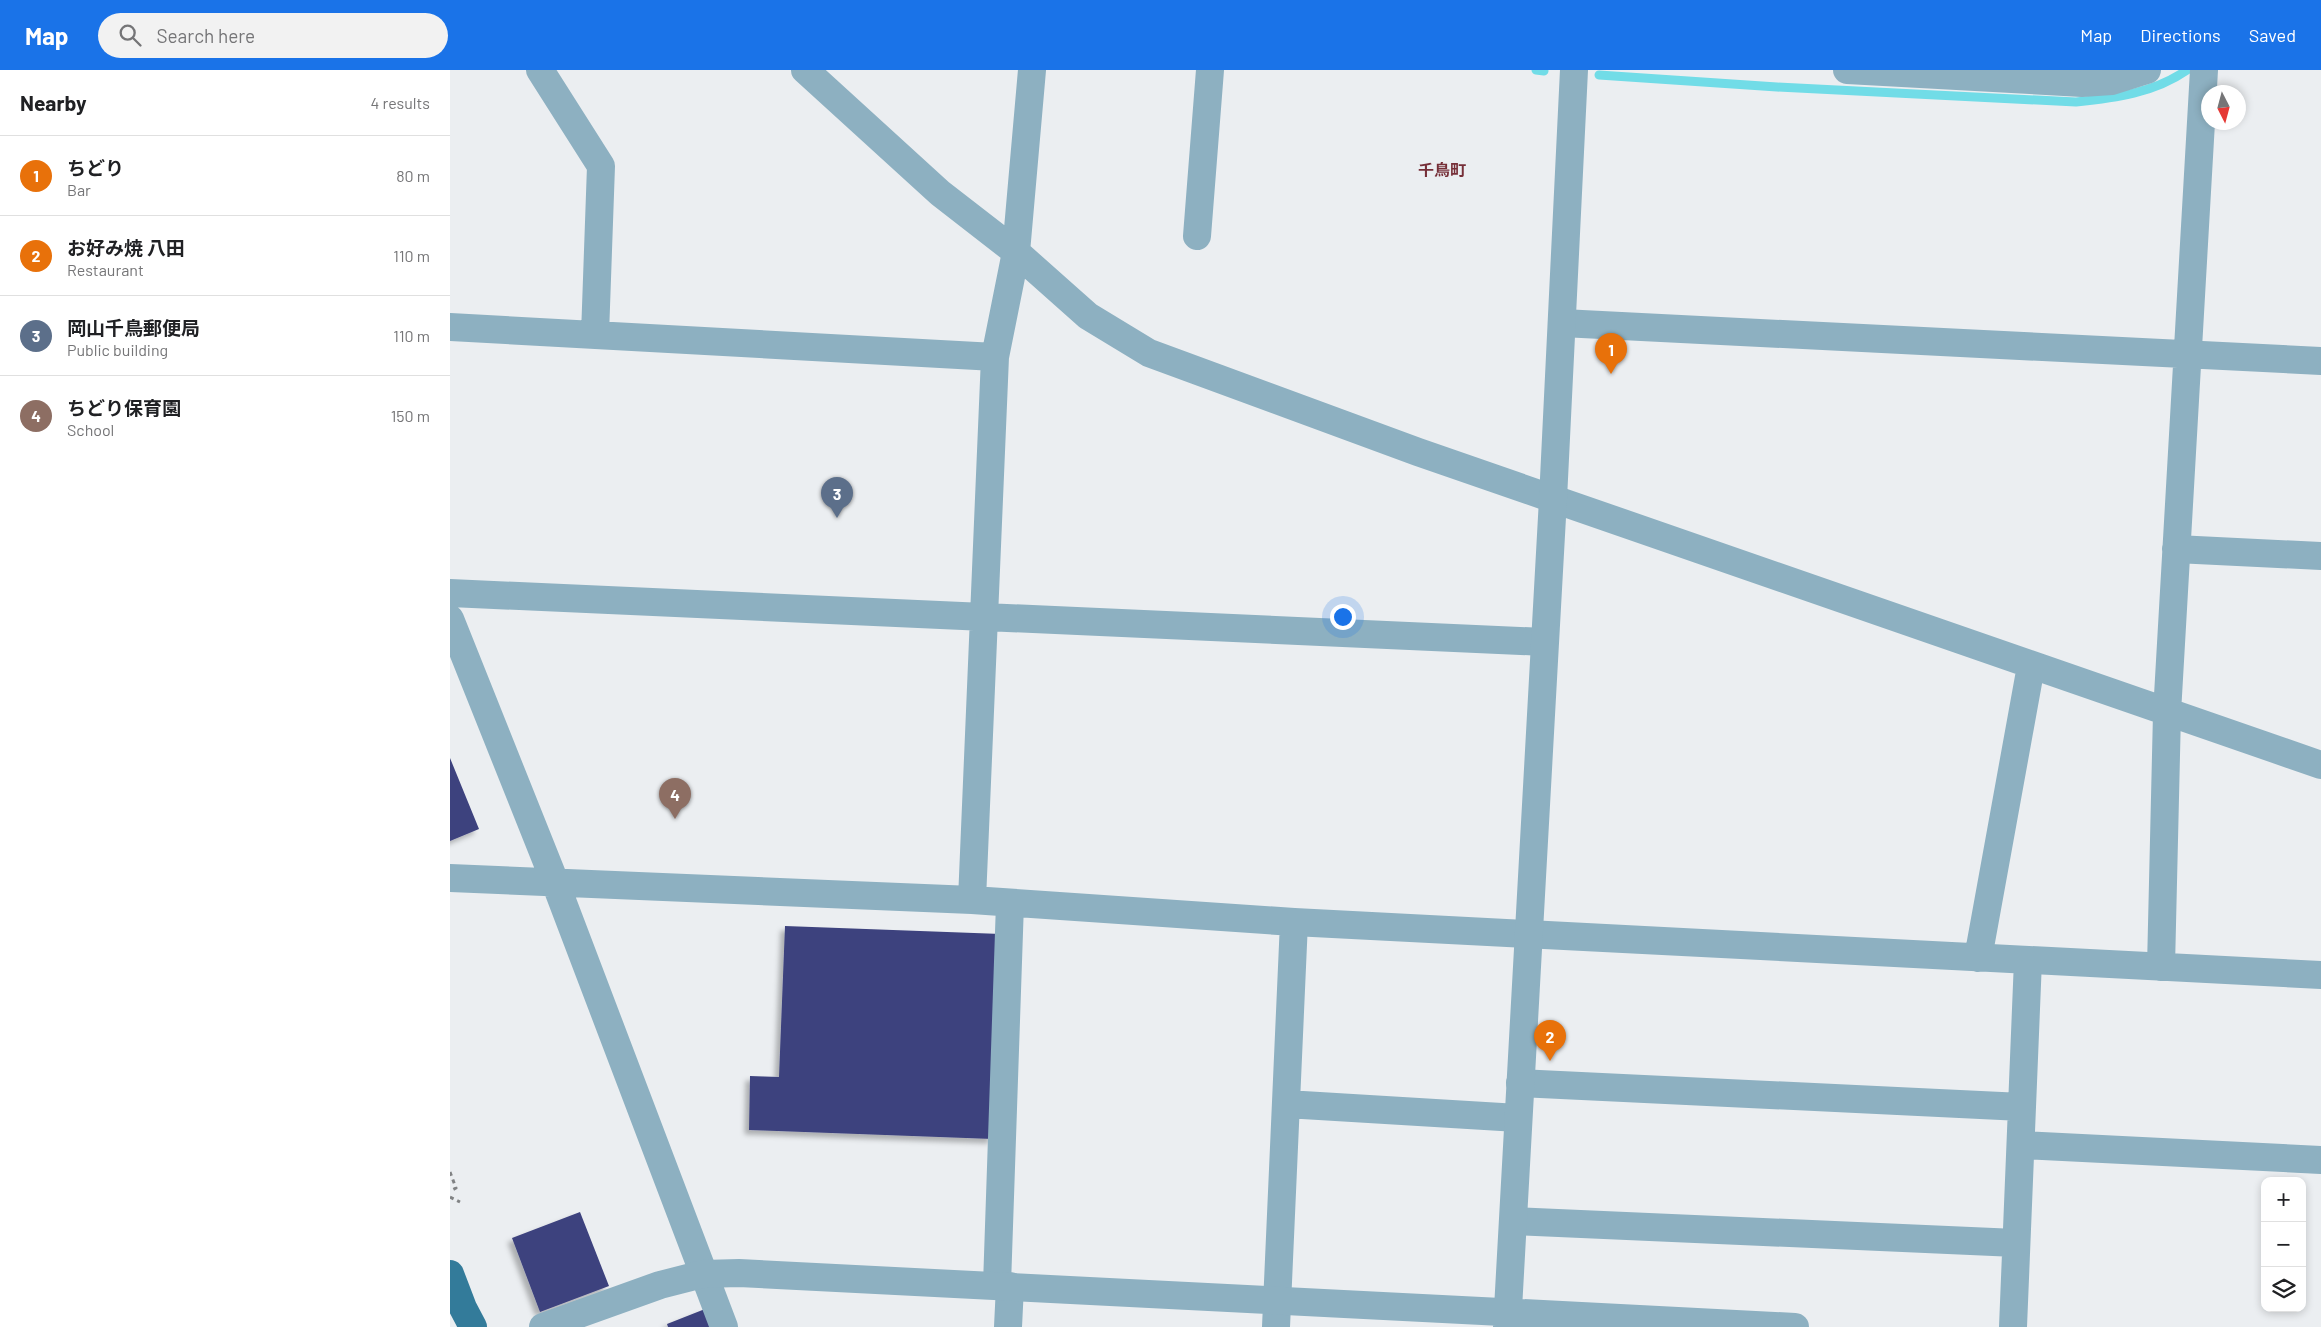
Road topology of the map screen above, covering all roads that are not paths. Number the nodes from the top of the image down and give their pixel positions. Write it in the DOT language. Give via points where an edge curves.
graph roads {
  1 [pos="540,70"];
  2 [pos="805,70"];
  3 [pos="1032,70"];
  4 [pos="1210,70"];
  5 [pos="1574,70"];
  6 [pos="1847,70"];
  7 [pos="2147,70"];
  8 [pos="2204,70"];
  9 [pos="1901,72"];
  10 [pos="1197,236"];
  11 [pos="1016,252"];
  12 [pos="1562,323"];
  13 [pos="450,327"];
  14 [pos="594,335"];
  15 [pos="2186,356"];
  16 [pos="995,357"];
  17 [pos="2321,361"];
  18 [pos="1553,498"];
  19 [pos="2176,549"];
  20 [pos="2321,556"];
  21 [pos="450,592"];
  22 [pos="983,616"];
  23 [pos="450,619"];
  24 [pos="1544,642"];
  25 [pos="2031,666"];
  26 [pos="2167,713"];
  27 [pos="2321,765"];
  28 [pos="450,878"];
  29 [pos="555,882"];
  30 [pos="972,900"];
  31 [pos="1010,902"];
  32 [pos="1294,922"];
  33 [pos="1528,933"];
  34 [pos="1978,958"];
  35 [pos="2028,960"];
  36 [pos="2161,967"];
  37 [pos="2321,976"];
  38 [pos="1520,1083"];
  39 [pos="1286,1104"];
  40 [pos="2022,1106"];
  41 [pos="1518,1118"];
  42 [pos="2021,1145"];
  43 [pos="2321,1160"];
  44 [pos="1514,1221"];
  45 [pos="2016,1243"];
  46 [pos="450,1274"];
  47 [pos="703,1274"];
  48 [pos="1004,1285"];
  49 [pos="1278,1300"];
  50 [pos="462,1315"];
  51 [pos="1508,1319"];
  52 [pos="543,1327"];
  53 [pos="724,1327"];
  54 [pos="1008,1327"];
  55 [pos="1276,1327"];
  56 [pos="1795,1327"];
  57 [pos="2013,1327"];
  1 -- 14 [label="street" via="600,166"];
  2 -- 11 [label="street" via="940,193"];
  3 -- 11 [label="street"];
  4 -- 10 [label="street"];
  5 -- 12 [label="street"];
  6 -- 9 [label="street"];
  7 -- 9 [label="street" via="2112,81 2082,83"];
  8 -- 15 [label="street"];
  11 -- 16 [label="street"];
  11 -- 18 [label="street" via="1088,316 1149,353"];
  12 -- 15 [label="street"];
  12 -- 18 [label="street"];
  13 -- 14 [label="street"];
  14 -- 16 [label="street"];
  15 -- 17 [label="street"];
  15 -- 19 [label="street"];
  16 -- 22 [label="street"];
  18 -- 24 [label="street"];
  18 -- 25 [label="street"];
  19 -- 20 [label="street"];
  19 -- 26 [label="street"];
  21 -- 22 [label="street"];
  22 -- 24 [label="street"];
  22 -- 30 [label="street"];
  23 -- 29 [label="street"];
  24 -- 33 [label="street"];
  25 -- 26 [label="street"];
  25 -- 34 [label="street"];
  26 -- 27 [label="street"];
  26 -- 36 [label="street"];
  28 -- 29 [label="street"];
  29 -- 30 [label="street"];
  29 -- 47 [label="street"];
  30 -- 31 [label="street"];
  31 -- 32 [label="street"];
  31 -- 48 [label="street"];
  32 -- 33 [label="street"];
  32 -- 39 [label="street"];
  33 -- 34 [label="street"];
  33 -- 38 [label="street"];
  34 -- 35 [label="street"];
  35 -- 36 [label="street"];
  35 -- 40 [label="street"];
  36 -- 37 [label="street"];
  38 -- 40 [label="street"];
  38 -- 41 [label="street"];
  39 -- 41 [label="street"];
  39 -- 49 [label="street"];
  40 -- 42 [label="street"];
  41 -- 44 [label="street"];
  42 -- 43 [label="street"];
  42 -- 45 [label="street"];
  44 -- 45 [label="street"];
  44 -- 51 [label="street"];
  45 -- 57 [label="street"];
  46 -- 50 [label="main road"];
  47 -- 48 [label="street" via="785,1274"];
  47 -- 52 [label="street" via="660,1285"];
  47 -- 53 [label="street"];
  48 -- 49 [label="street"];
  48 -- 54 [label="street"];
  49 -- 51 [label="street"];
  49 -- 55 [label="street"];
  51 -- 56 [label="street"];
}
